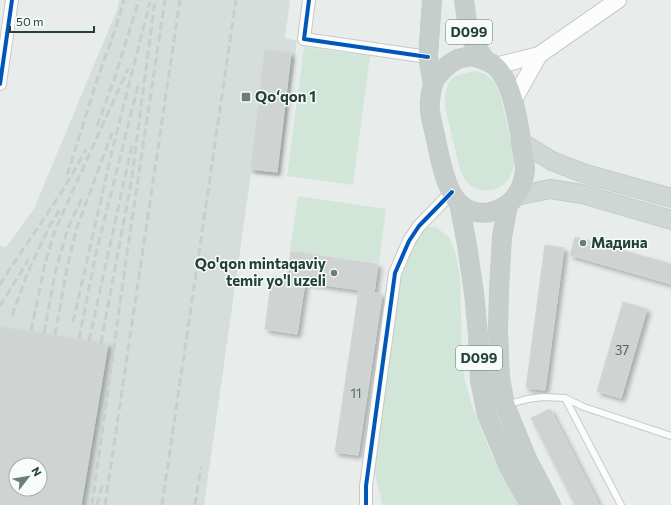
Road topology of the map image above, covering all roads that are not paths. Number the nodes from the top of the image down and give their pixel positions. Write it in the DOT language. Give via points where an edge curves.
graph roads {
  1 [pos="12,0"];
  2 [pos="309,0"];
  3 [pos="432,0"];
  4 [pos="464,0"];
  5 [pos="618,0"];
  6 [pos="539,55"];
  7 [pos="428,57"];
  8 [pos="490,63"];
  9 [pos="0,84"];
  10 [pos="433,84"];
  11 [pos="513,101"];
  12 [pos="520,135"];
  13 [pos="455,197"];
  14 [pos="671,198"];
  15 [pos="512,200"];
  16 [pos="671,220"];
  17 [pos="564,398"];
  18 [pos="505,405"];
  19 [pos="671,436"];
  20 [pos="366,505"];
  21 [pos="530,505"];
  22 [pos="551,505"];
  23 [pos="621,505"];
  1 -- 9 [label="street"];
  2 -- 7 [label="street" via="304,40"];
  3 -- 7 [label="highway, D099"];
  4 -- 8 [label="highway, D099" via="468,29 475,45"];
  5 -- 6 [label="main road"];
  6 -- 8 [label="main road"];
  6 -- 11 [label="main road"];
  7 -- 10 [label="highway, D099"];
  8 -- 10 [label="highway, D099" via="470,56 457,59 440,73"];
  8 -- 11 [label="highway, D099" via="503,76"];
  10 -- 13 [label="highway, D099" via="430,110 444,174"];
  11 -- 12 [label="highway, D099"];
  12 -- 14 [label="main road" via="552,161 583,173"];
  12 -- 15 [label="highway, D099" via="525,170 521,186"];
  13 -- 15 [label="highway" via="470,210 484,213 497,211"];
  13 -- 20 [label="street" via="419,226 409,241 395,273 366,486"];
  13 -- 21 [label="highway, D099" via="467,245 478,334 480,380 487,415 509,467"];
  15 -- 16 [label="main road" via="550,189 582,194"];
  15 -- 18 [label="highway, D099" via="502,237 498,333 500,378"];
  17 -- 18 [label="lane" via="544,397"];
  17 -- 19 [label="lane"];
  17 -- 23 [label="lane"];
  18 -- 22 [label="highway, D099"];
}
